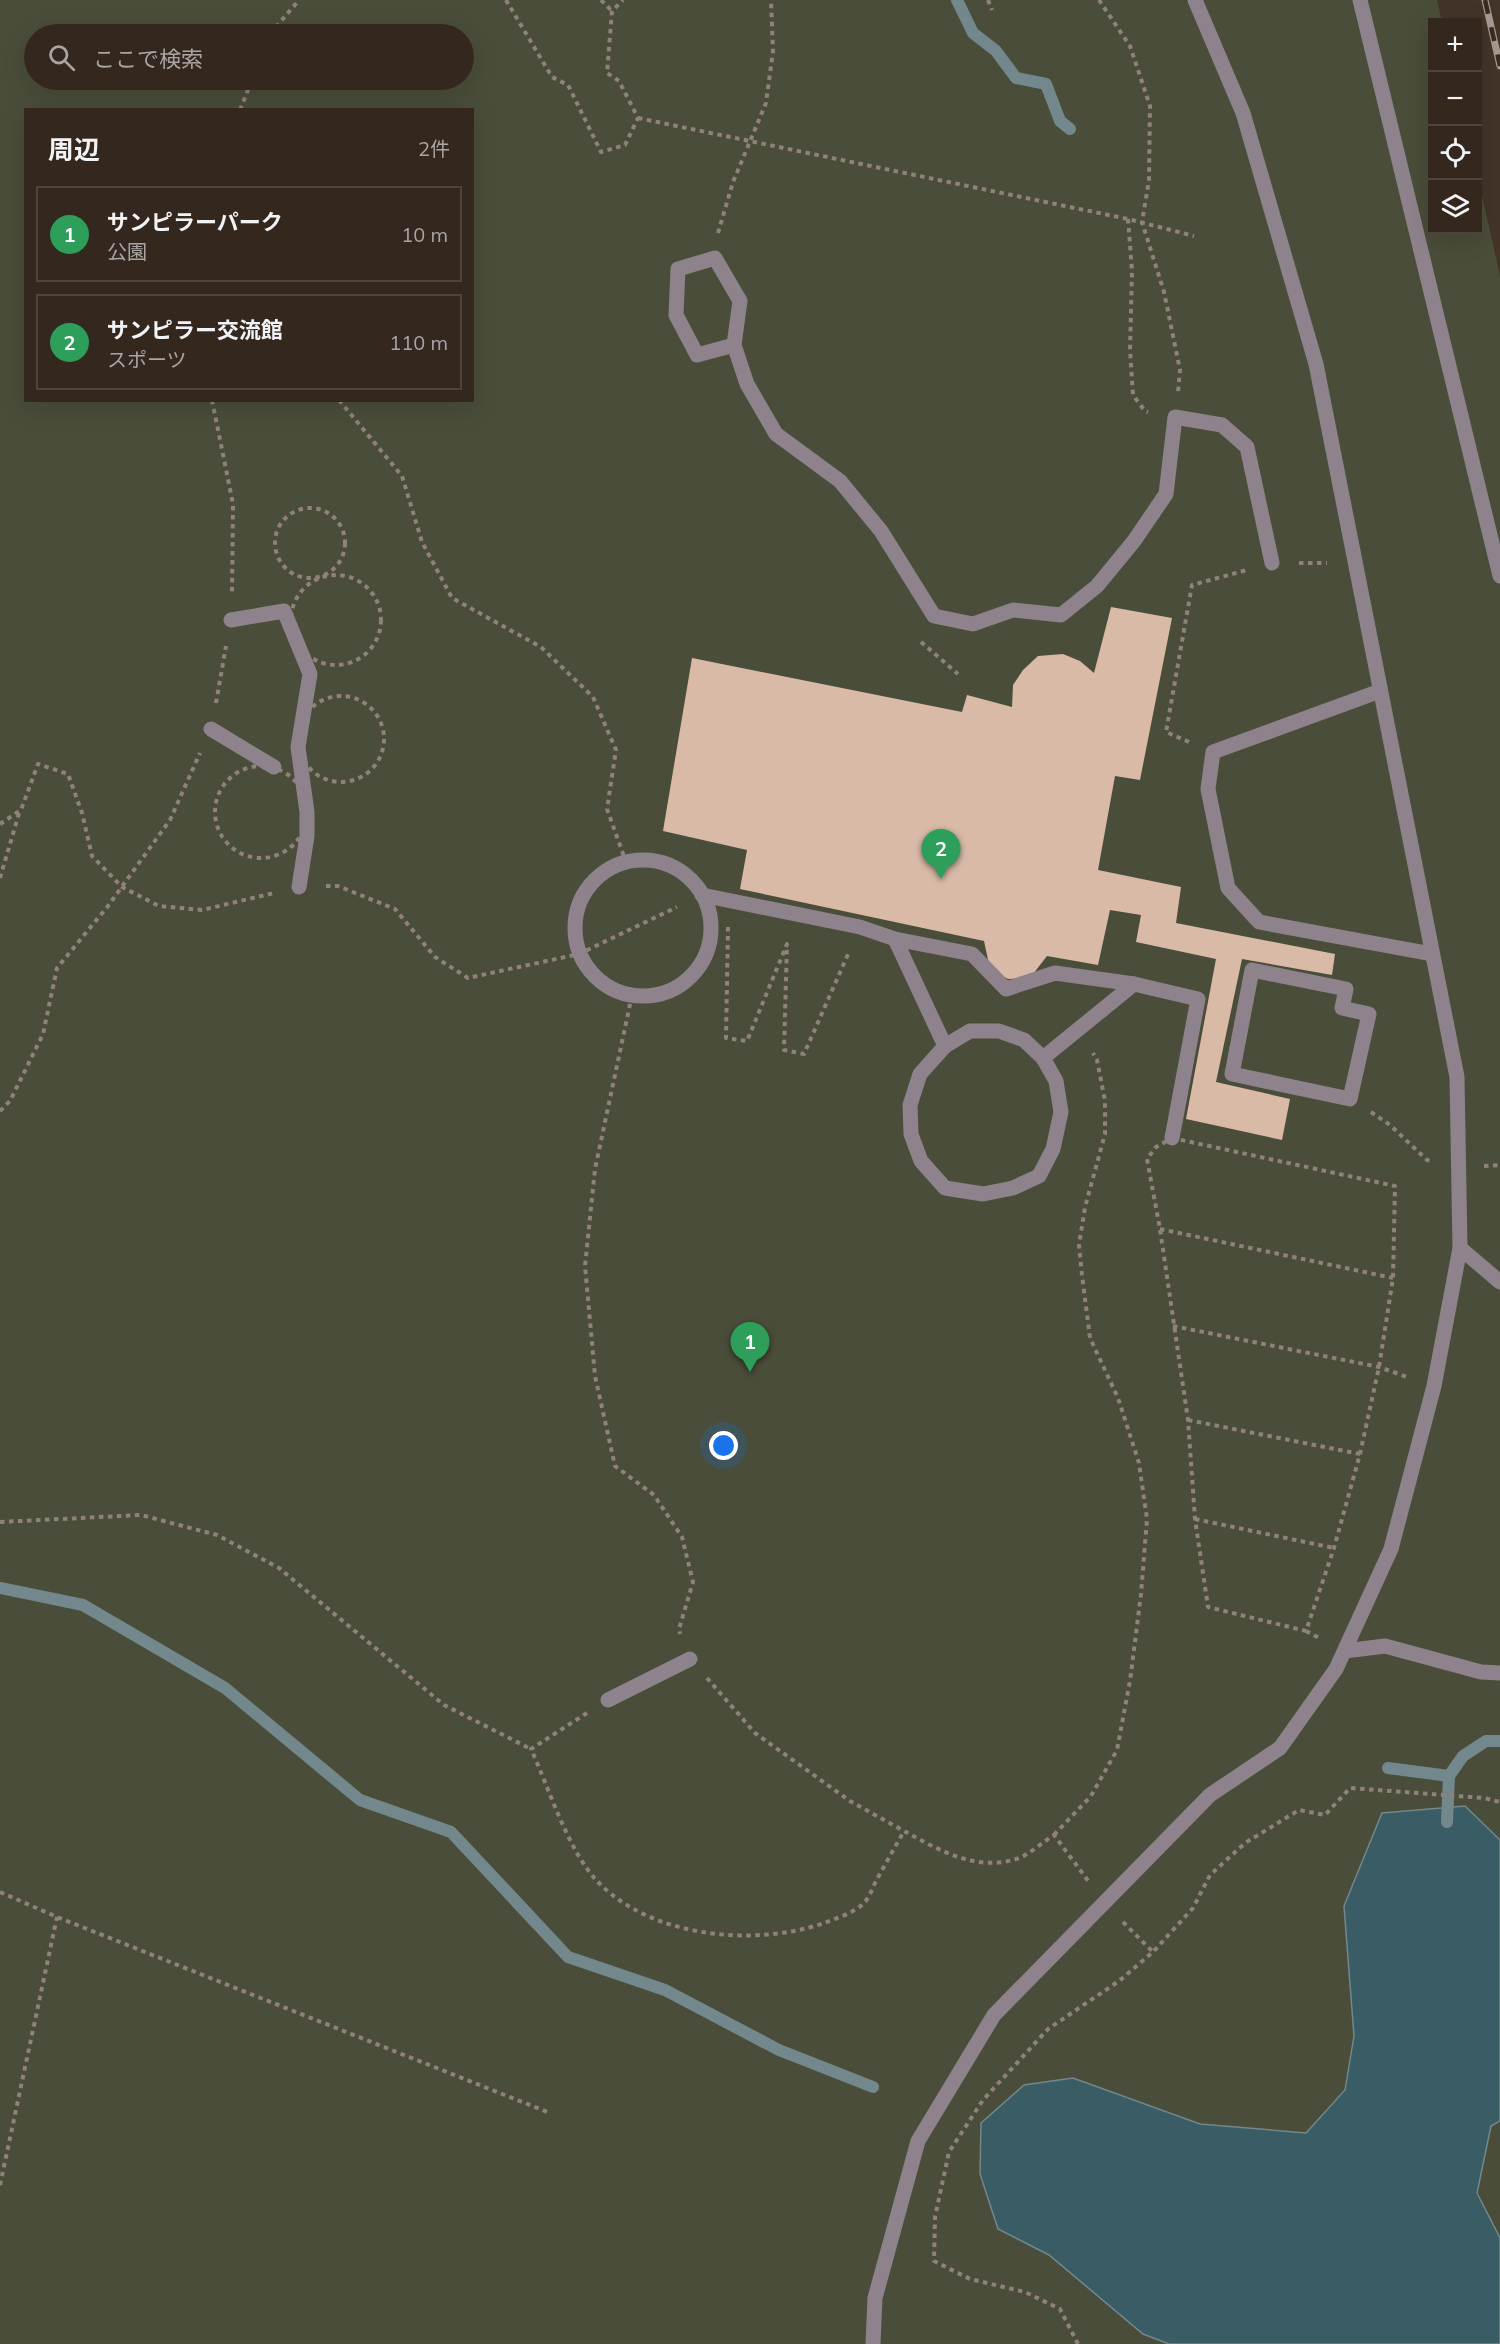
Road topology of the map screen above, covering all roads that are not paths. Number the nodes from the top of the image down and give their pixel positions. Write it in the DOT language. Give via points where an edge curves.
graph roads {
  1 [pos="1195,0"];
  2 [pos="1360,0"];
  3 [pos="734,345"];
  4 [pos="1272,563"];
  5 [pos="1500,576"];
  6 [pos="231,620"];
  7 [pos="1380,691"];
  8 [pos="211,729"];
  9 [pos="274,768"];
  10 [pos="298,887"];
  11 [pos="702,895"];
  12 [pos="894,939"];
  13 [pos="1432,954"];
  14 [pos="1134,984"];
  15 [pos="945,1046"];
  16 [pos="1043,1058"];
  17 [pos="1350,1099"];
  18 [pos="1172,1138"];
  19 [pos="1460,1248"];
  20 [pos="1500,1282"];
  21 [pos="1345,1651"];
  22 [pos="690,1659"];
  23 [pos="1500,1673"];
  24 [pos="608,1700"];
  25 [pos="873,2344"];
  1 -- 7 [label="street" via="1243,113 1316,364"];
  2 -- 5 [label="street"];
  3 -- 3 [label="street" via="740,301 714,258 678,269 676,315 697,355"];
  3 -- 4 [label="street" via="747,384 776,434 840,481 881,531 934,616 973,624 1013,610 1060,615 1097,586 1166,494 1175,417 1222,425 1247,447"];
  6 -- 10 [label="street" via="284,611 310,674 298,747 307,812"];
  7 -- 13 [label="street"];
  7 -- 13 [label="street" via="1213,752 1208,789 1228,888 1258,922"];
  8 -- 9 [label="street"];
  11 -- 11 [label="street" via="710,915 711,936 705,958 675,988 654,995 632,995 610,988 592,973 579,954 574,931 577,907 588,887 605,871 626,862 650,860 670,865 689,878"];
  11 -- 12 [label="street" via="860,927"];
  12 -- 14 [label="street" via="972,954 1006,989 1055,973"];
  12 -- 15 [label="street"];
  13 -- 19 [label="street" via="1456,1077"];
  14 -- 16 [label="street"];
  14 -- 18 [label="street" via="1198,999"];
  15 -- 16 [label="street" via="970,1031 999,1031 1024,1040"];
  15 -- 16 [label="street" via="920,1074 910,1105 911,1134 921,1161 945,1188 983,1194 1013,1188 1039,1176 1053,1149 1062,1112 1056,1081"];
  17 -- 17 [label="street" via="1369,1014 1342,1008 1346,989 1252,970 1232,1074"];
  19 -- 20 [label="street"];
  19 -- 21 [label="street" via="1434,1386 1391,1550"];
  21 -- 23 [label="street" via="1385,1646 1481,1672"];
  21 -- 25 [label="street" via="1280,1748 1210,1796 994,2015 918,2140 875,2298"];
  22 -- 24 [label="street"];
}
